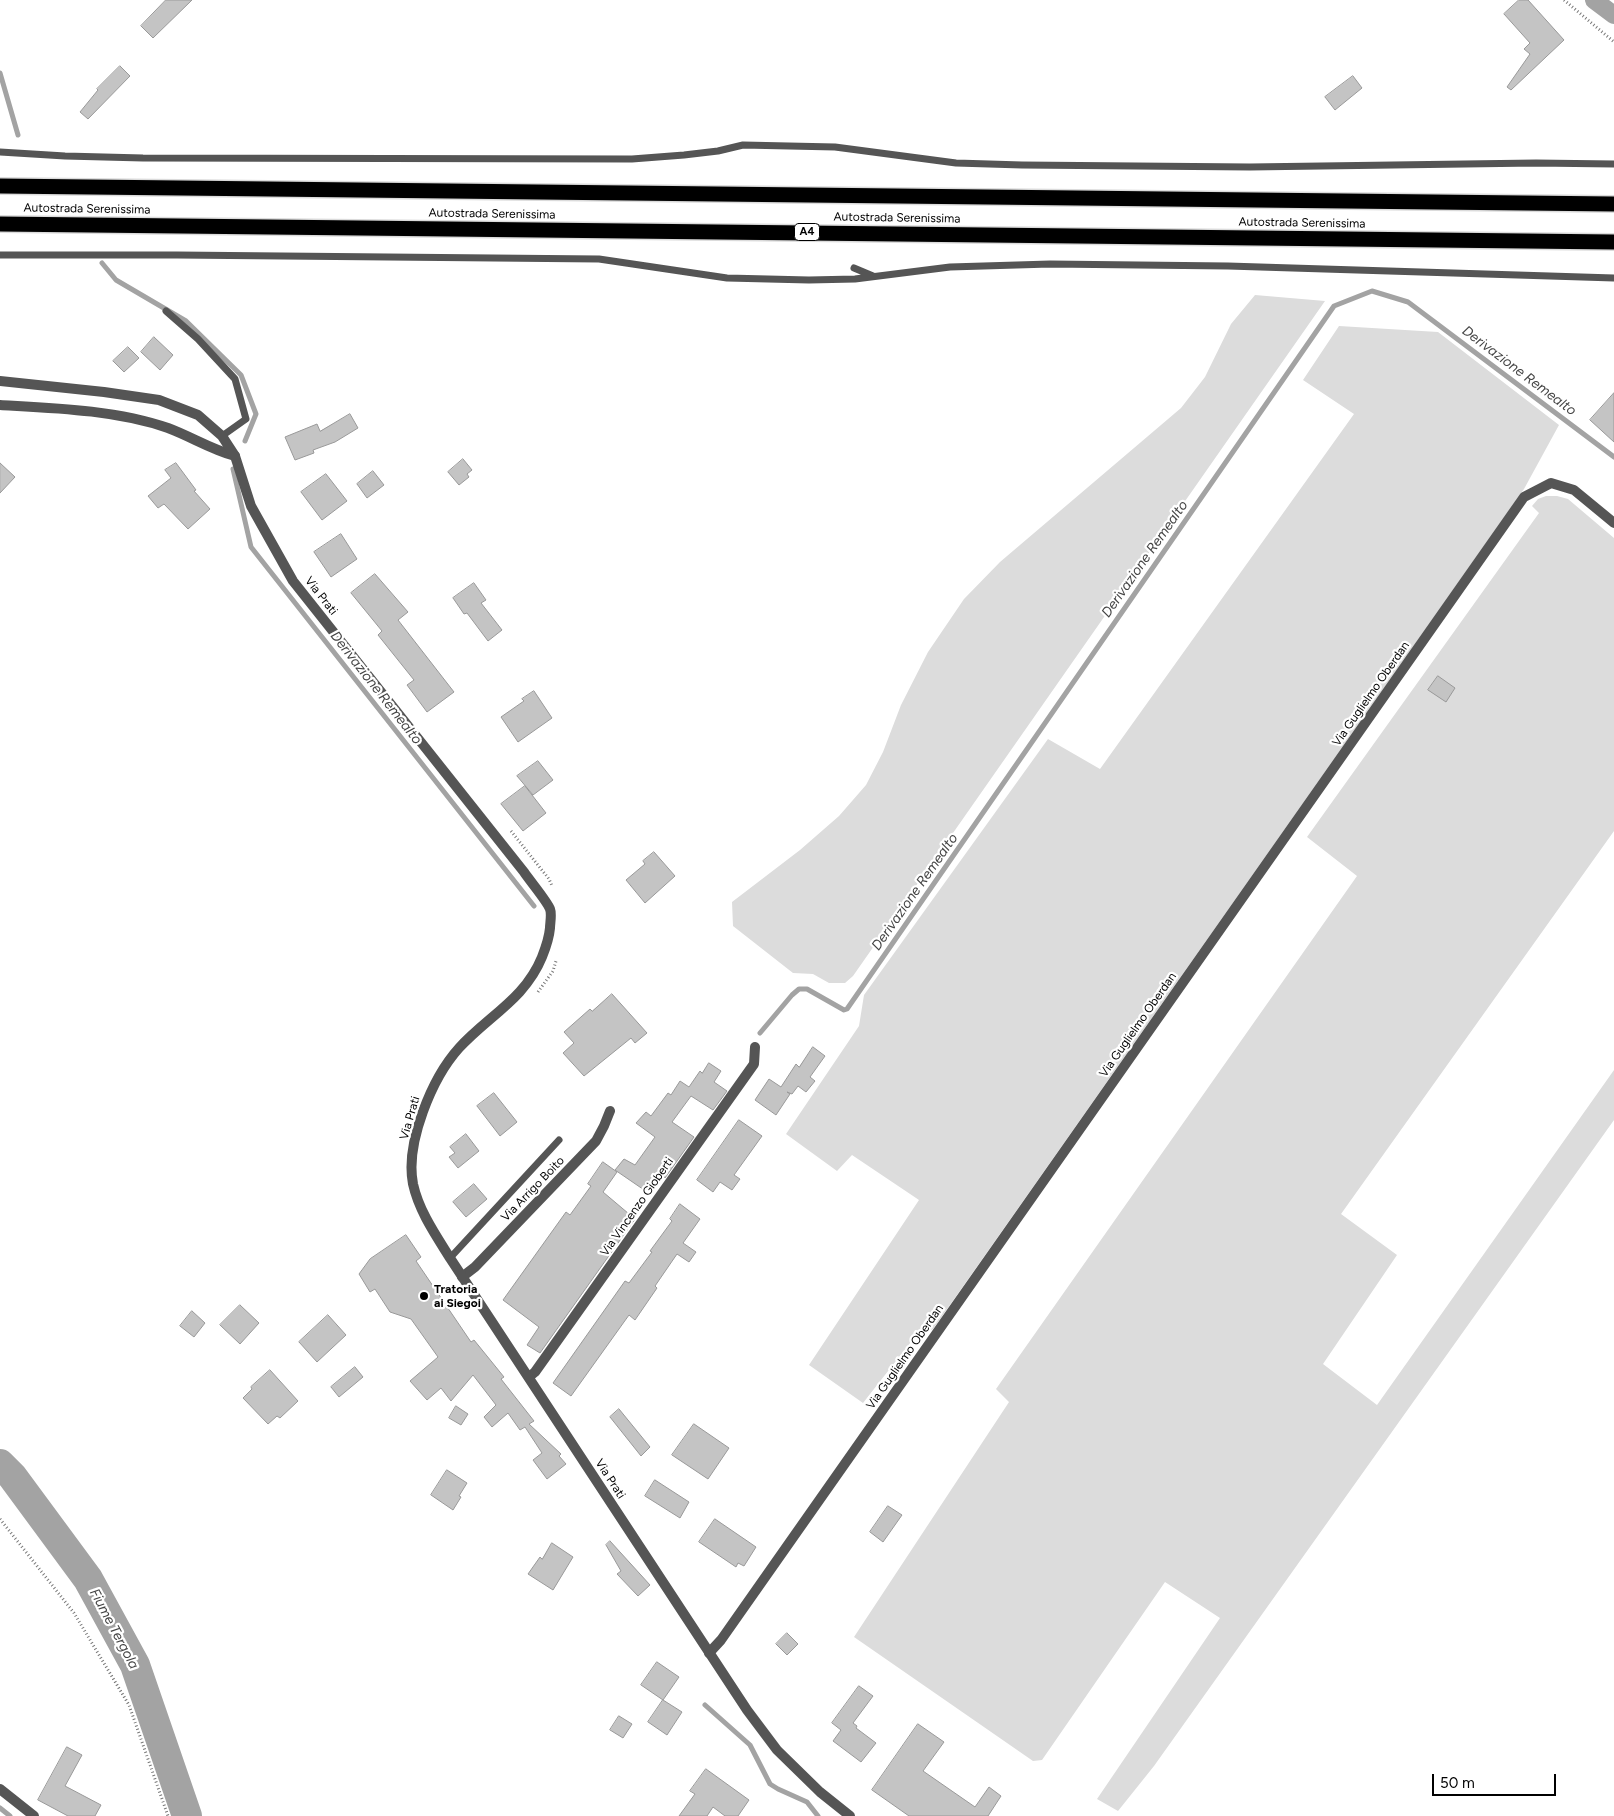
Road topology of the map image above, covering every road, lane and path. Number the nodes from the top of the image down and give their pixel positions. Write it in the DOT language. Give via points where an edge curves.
graph roads {
  1 [pos="1564,0"];
  2 [pos="1614,42"];
  3 [pos="0,152"];
  4 [pos="1614,164"];
  5 [pos="0,186"];
  6 [pos="1614,204"];
  7 [pos="0,224"];
  8 [pos="1614,242"];
  9 [pos="0,255"];
  10 [pos="854,268"];
  11 [pos="873,276"];
  12 [pos="1614,278"];
  13 [pos="166,312"];
  14 [pos="0,380"];
  15 [pos="0,405"];
  16 [pos="222,436"];
  17 [pos="236,456"];
  18 [pos="1614,523"];
  19 [pos="505,824"];
  20 [pos="553,888"];
  21 [pos="558,955"];
  22 [pos="535,995"];
  23 [pos="755,1047"];
  24 [pos="610,1111"];
  25 [pos="558,1140"];
  26 [pos="450,1258"];
  27 [pos="462,1277"];
  28 [pos="529,1377"];
  29 [pos="0,1519"];
  30 [pos="709,1653"];
  31 [pos="0,1789"];
  32 [pos="34,1816"];
  33 [pos="168,1816"];
  34 [pos="850,1816"];
  1 -- 2 [label="path"];
  3 -- 4 [label="lane" via="152,158 622,159 684,155 743,145 836,147 956,163 1022,166"];
  5 -- 6 [label="highway, Autostrada Serenissima"];
  7 -- 8 [label="highway, Autostrada Serenissima / A4"];
  9 -- 11 [label="lane" via="599,259 727,278 809,280"];
  10 -- 11 [label="lane"];
  11 -- 12 [label="lane" via="950,267 1154,264"];
  13 -- 16 [label="lane" via="198,339 235,379 246,419"];
  14 -- 16 [label="street, Via Prati" via="159,400 198,415"];
  15 -- 17 [label="street" via="113,414 168,428 216,451"];
  16 -- 17 [label="street, Via Prati"];
  17 -- 26 [label="street, Via Prati" via="251,506 294,581 551,910 549,939 536,972 518,995 460,1047 440,1072 418,1129 412,1158 412,1182 418,1203"];
  18 -- 30 [label="street, Via Guglielmo Oberdan" via="1574,490 1552,483 1524,497"];
  19 -- 20 [label="path"];
  21 -- 22 [label="path" via="553,971"];
  23 -- 28 [label="street, Via Vincenzo Gioberti" via="754,1064"];
  24 -- 27 [label="street, Via Arrigo Boito" via="596,1142"];
  25 -- 26 [label="lane"];
  26 -- 27 [label="street, Via Prati"];
  27 -- 28 [label="street, Via Prati"];
  28 -- 30 [label="street, Via Prati"];
  29 -- 33 [label="path" via="74,1613 129,1706"];
  30 -- 34 [label="street, Via Prati" via="777,1750"];
  31 -- 32 [label="street"];
}
